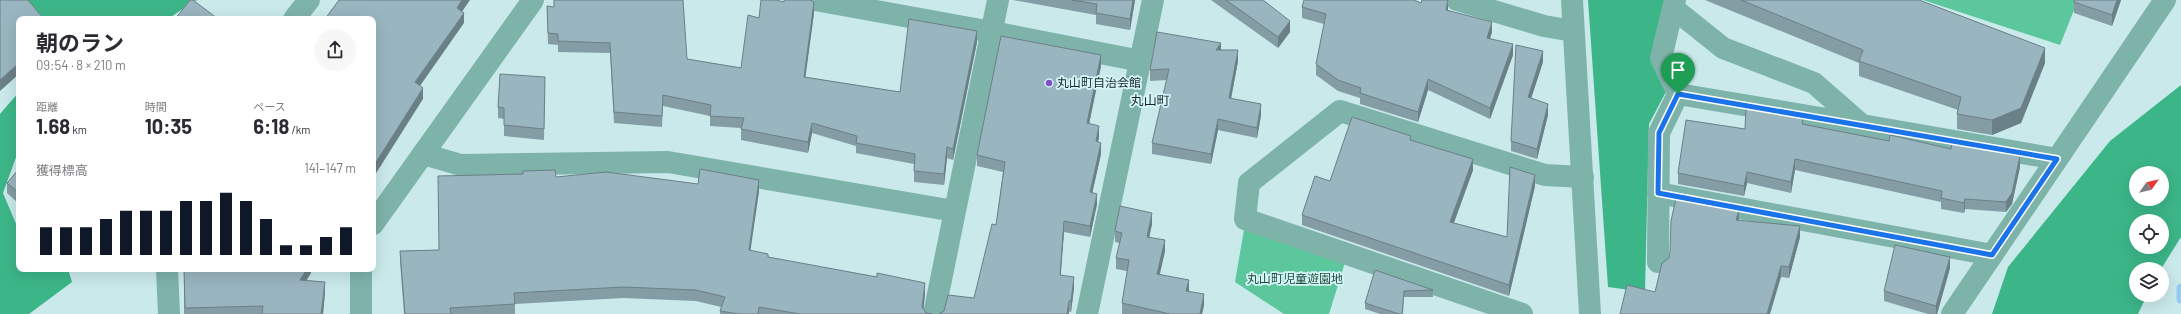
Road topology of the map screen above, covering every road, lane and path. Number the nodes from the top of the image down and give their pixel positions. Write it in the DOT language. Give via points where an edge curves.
graph roads {
  1 [pos="309,0"];
  2 [pos="533,0"];
  3 [pos="815,0"];
  4 [pos="998,0"];
  5 [pos="1153,0"];
  6 [pos="1457,0"];
  7 [pos="1572,0"];
  8 [pos="2165,0"];
  9 [pos="1674,4"];
  10 [pos="296,16"];
  11 [pos="1573,31"];
  12 [pos="992,32"];
  13 [pos="1141,61"];
  14 [pos="1678,94"];
  15 [pos="1862,125"];
  16 [pos="423,154"];
  17 [pos="2057,159"];
  18 [pos="1583,177"];
  19 [pos="1658,193"];
  20 [pos="954,211"];
  21 [pos="376,220"];
  22 [pos="1992,255"];
  23 [pos="1658,262"];
  24 [pos="167,272"];
  25 [pos="362,272"];
  26 [pos="169,314"];
  27 [pos="362,314"];
  28 [pos="934,314"];
  29 [pos="1087,314"];
  30 [pos="1522,314"];
  31 [pos="1590,314"];
  32 [pos="1952,314"];
  1 -- 10 [label="street"];
  2 -- 16 [label="street"];
  3 -- 12 [label="street"];
  4 -- 12 [label="street"];
  5 -- 13 [label="street"];
  6 -- 11 [label="street" via="1544,26"];
  7 -- 11 [label="street"];
  8 -- 17 [label="street"];
  9 -- 14 [label="street" via="1661,58"];
  9 -- 15 [label="street" via="1723,48 1814,83"];
  11 -- 18 [label="street"];
  12 -- 13 [label="street"];
  12 -- 20 [label="street"];
  13 -- 29 [label="street"];
  14 -- 15 [label="street"];
  14 -- 19 [label="street" via="1659,133"];
  15 -- 17 [label="street"];
  16 -- 20 [label="street" via="462,165 668,162"];
  16 -- 21 [label="street"];
  17 -- 22 [label="street"];
  18 -- 30 [label="street" via="1545,175 1340,112 1249,183 1245,219"];
  18 -- 31 [label="street"];
  19 -- 22 [label="street"];
  19 -- 23 [label="street"];
  20 -- 28 [label="street"];
  22 -- 32 [label="street"];
  24 -- 26 [label="street"];
  25 -- 27 [label="street"];
}
